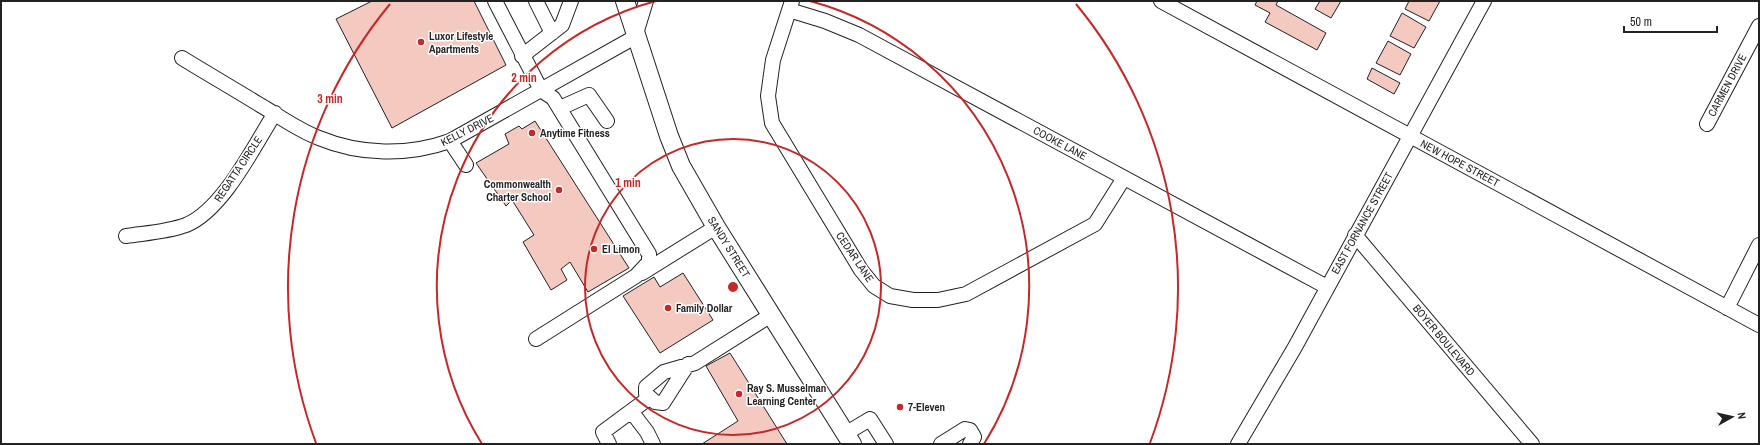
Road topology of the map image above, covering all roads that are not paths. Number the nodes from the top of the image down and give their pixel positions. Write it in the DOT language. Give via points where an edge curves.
graph roads {
  1 [pos="495,1"];
  2 [pos="536,1"];
  3 [pos="571,1"];
  4 [pos="625,1"];
  5 [pos="646,1"];
  6 [pos="1161,1"];
  7 [pos="1484,1"];
  8 [pos="790,6"];
  9 [pos="1759,26"];
  10 [pos="552,33"];
  11 [pos="636,37"];
  12 [pos="522,56"];
  13 [pos="182,58"];
  14 [pos="541,90"];
  15 [pos="560,108"];
  16 [pos="275,113"];
  17 [pos="607,121"];
  18 [pos="1707,124"];
  19 [pos="1410,136"];
  20 [pos="450,141"];
  21 [pos="466,165"];
  22 [pos="1124,178"];
  23 [pos="716,227"];
  24 [pos="1356,235"];
  25 [pos="126,236"];
  26 [pos="1759,245"];
  27 [pos="636,276"];
  28 [pos="1327,288"];
  29 [pos="1728,308"];
  30 [pos="771,315"];
  31 [pos="1759,325"];
  32 [pos="536,339"];
  33 [pos="688,364"];
  34 [pos="649,398"];
  35 [pos="631,411"];
  36 [pos="849,439"];
  37 [pos="609,444"];
  38 [pos="653,444"];
  39 [pos="886,444"];
  40 [pos="941,444"];
  41 [pos="970,444"];
  42 [pos="1238,444"];
  43 [pos="1532,444"];
  1 -- 12 [label="street"];
  2 -- 10 [label="street"];
  3 -- 10 [label="street" via="562,25"];
  4 -- 11 [label="main road, SANDY STREET"];
  5 -- 11 [label="street"];
  6 -- 19 [label="street, NEW HOPE STREET"];
  7 -- 19 [label="street, EAST FORNANCE STREET"];
  8 -- 22 [label="street, COOKE LANE" via="859,35"];
  8 -- 22 [label="street, CEDAR LANE" via="773,60 768,96 772,123 861,270 874,286 890,296 913,300 938,300 966,294 1095,224"];
  9 -- 18 [label="street, CARMEN DRIVE"];
  10 -- 12 [label="street"];
  11 -- 14 [label="street, KELLY DRIVE"];
  11 -- 23 [label="main road, SANDY STREET" via="668,136"];
  12 -- 14 [label="street"];
  13 -- 16 [label="street, KELLY DRIVE"];
  14 -- 15 [label="street" via="553,98"];
  14 -- 20 [label="street, KELLY DRIVE"];
  15 -- 17 [label="street" via="589,95"];
  15 -- 27 [label="street" via="649,254 649,262"];
  16 -- 20 [label="street, KELLY DRIVE" via="318,138 366,151 407,151"];
  16 -- 25 [label="street, REGATTA CIRCLE" via="229,186 207,212 197,220 172,229"];
  19 -- 24 [label="street, EAST FORNANCE STREET"];
  19 -- 29 [label="street, NEW HOPE STREET"];
  20 -- 21 [label="street"];
  22 -- 28 [label="street, COOKE LANE"];
  23 -- 27 [label="street"];
  23 -- 30 [label="main road, SANDY STREET"];
  24 -- 28 [label="street, EAST FORNANCE STREET"];
  24 -- 43 [label="street, BOYER BOULEVARD"];
  26 -- 29 [label="street"];
  27 -- 32 [label="street"];
  28 -- 42 [label="street, EAST FORNANCE STREET"];
  29 -- 31 [label="street, NEW HOPE STREET"];
  30 -- 33 [label="street"];
  30 -- 36 [label="main road, SANDY STREET"];
  33 -- 34 [label="street" via="664,372 651,381 646,387"];
  33 -- 34 [label="street" via="663,403 659,404"];
  34 -- 35 [label="street"];
  35 -- 37 [label="street" via="603,432"];
  35 -- 38 [label="street"];
  36 -- 39 [label="street" via="870,419"];
  40 -- 41 [label="street" via="965,429 970,430 974,437"];
}
